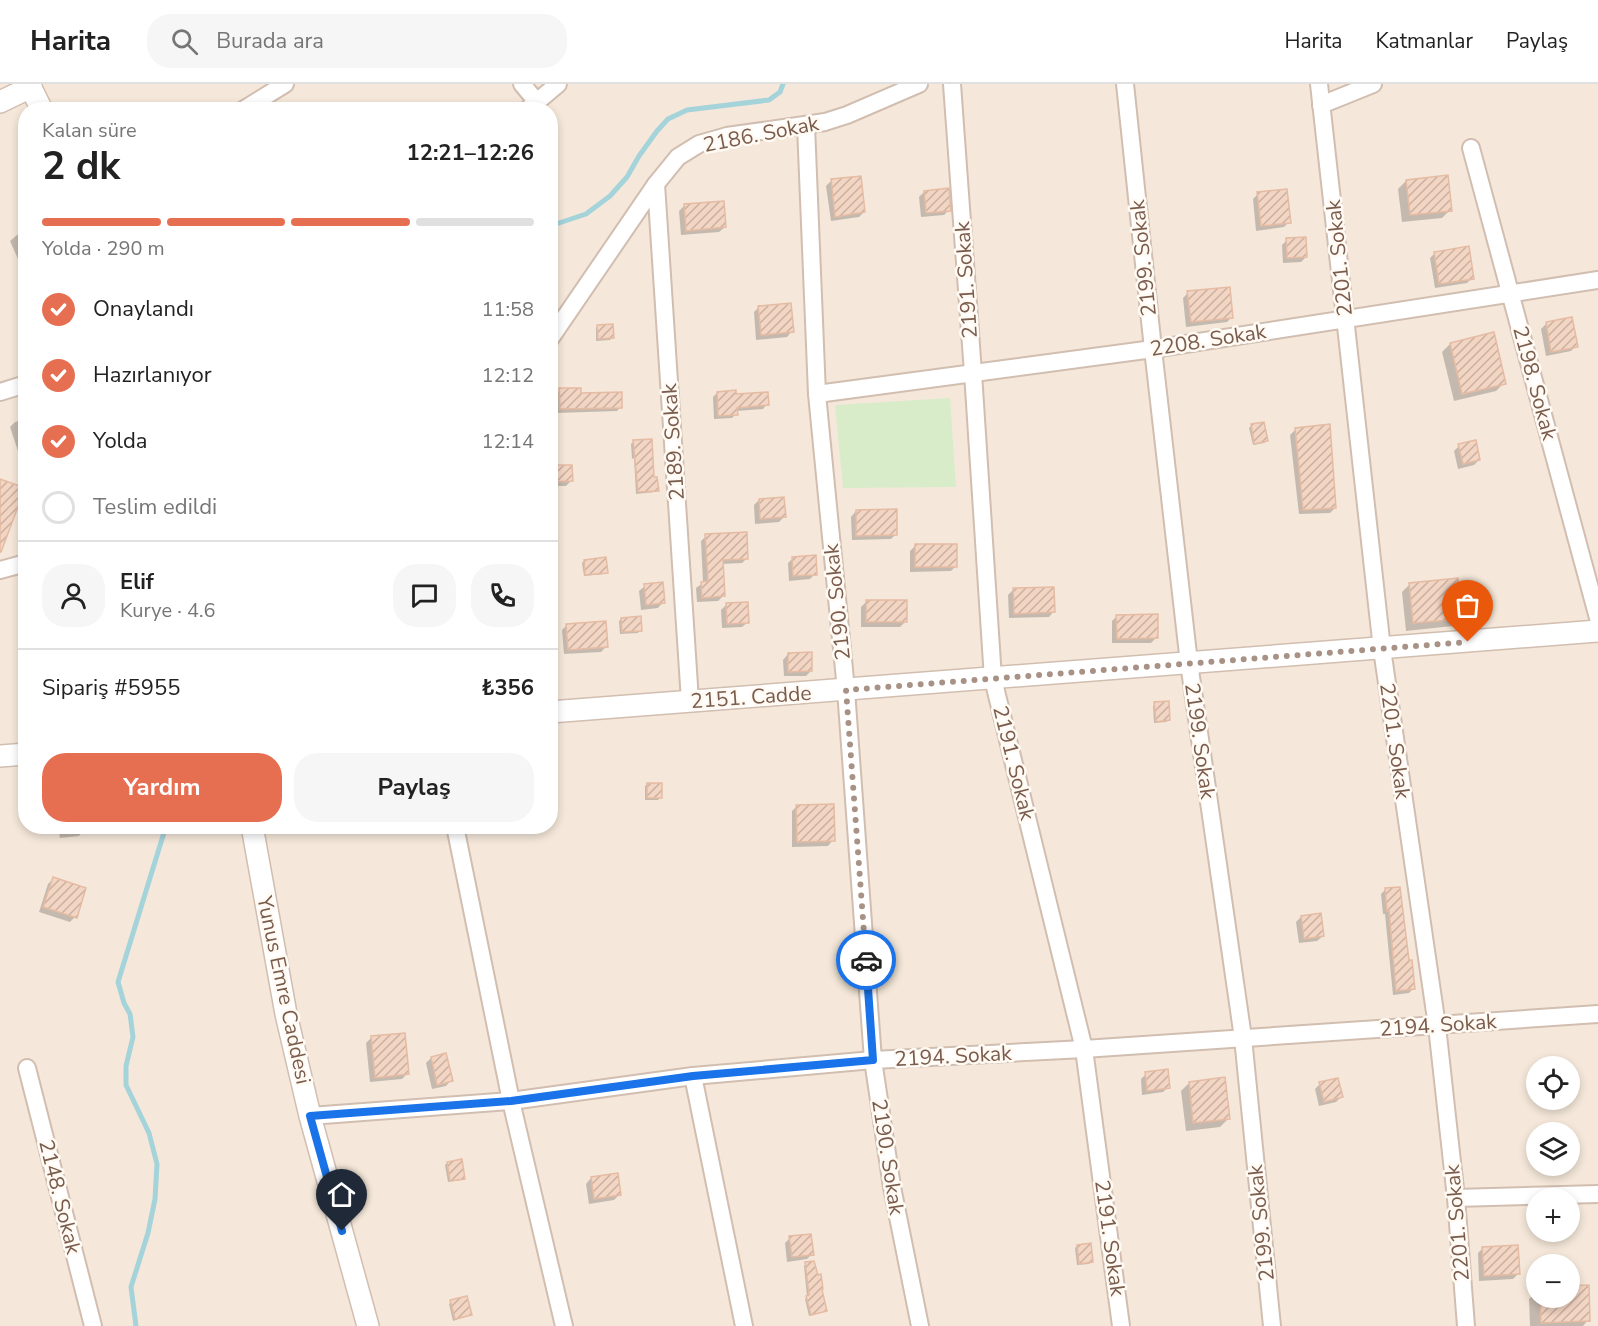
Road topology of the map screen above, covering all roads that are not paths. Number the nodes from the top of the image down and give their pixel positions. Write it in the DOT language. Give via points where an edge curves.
graph roads {
  1 [pos="285,84"];
  2 [pos="522,84"];
  3 [pos="558,84"];
  4 [pos="919,84"];
  5 [pos="952,84"];
  6 [pos="1125,84"];
  7 [pos="1318,84"];
  8 [pos="1373,84"];
  9 [pos="30,86"];
  10 [pos="0,102"];
  11 [pos="38,102"];
  12 [pos="256,102"];
  13 [pos="530,102"];
  14 [pos="537,102"];
  15 [pos="1321,105"];
  16 [pos="806,126"];
  17 [pos="1471,147"];
  18 [pos="656,184"];
  19 [pos="1598,280"];
  20 [pos="1511,293"];
  21 [pos="1345,319"];
  22 [pos="558,327"];
  23 [pos="1153,349"];
  24 [pos="973,372"];
  25 [pos="18,386"];
  26 [pos="0,392"];
  27 [pos="817,394"];
  28 [pos="18,565"];
  29 [pos="0,570"];
  30 [pos="1598,618"];
  31 [pos="1598,631"];
  32 [pos="1382,649"];
  33 [pos="1189,663"];
  34 [pos="993,679"];
  35 [pos="846,690"];
  36 [pos="690,701"];
  37 [pos="558,711"];
  38 [pos="18,754"];
  39 [pos="0,756"];
  40 [pos="253,834"];
  41 [pos="457,834"];
  42 [pos="1598,1014"];
  43 [pos="1437,1026"];
  44 [pos="1243,1038"];
  45 [pos="1084,1049"];
  46 [pos="873,1060"];
  47 [pos="27,1068"];
  48 [pos="693,1076"];
  49 [pos="511,1101"];
  50 [pos="310,1116"];
  51 [pos="1598,1194"];
  52 [pos="1456,1198"];
  53 [pos="93,1326"];
  54 [pos="368,1326"];
  55 [pos="564,1326"];
  56 [pos="744,1326"];
  57 [pos="920,1326"];
  58 [pos="1121,1326"];
  59 [pos="1272,1326"];
  60 [pos="1466,1326"];
  1 -- 12 [label="street"];
  2 -- 13 [label="street"];
  3 -- 14 [label="street"];
  4 -- 16 [label="street, 2186. Sokak" via="847,115"];
  5 -- 24 [label="street, 2191. Sokak"];
  6 -- 23 [label="street, 2199. Sokak"];
  7 -- 15 [label="street, 2201. Sokak"];
  8 -- 15 [label="street"];
  9 -- 10 [label="street"];
  9 -- 11 [label="street"];
  15 -- 21 [label="street, 2201. Sokak"];
  16 -- 18 [label="street, 2186. Sokak" via="727,136 699,144 678,157"];
  16 -- 27 [label="street, 2190. Sokak"];
  17 -- 20 [label="street, 2198. Sokak"];
  18 -- 22 [label="street, 2186. Sokak"];
  18 -- 36 [label="street, 2189. Sokak"];
  19 -- 20 [label="street, 2208. Sokak"];
  20 -- 21 [label="street, 2208. Sokak"];
  20 -- 30 [label="street, 2198. Sokak"];
  21 -- 23 [label="street, 2208. Sokak"];
  21 -- 32 [label="street, 2201. Sokak"];
  23 -- 24 [label="street, 2208. Sokak"];
  23 -- 33 [label="street, 2199. Sokak"];
  24 -- 27 [label="street, 2208. Sokak"];
  24 -- 34 [label="street, 2191. Sokak"];
  25 -- 26 [label="street"];
  27 -- 35 [label="street, 2190. Sokak"];
  28 -- 29 [label="street"];
  31 -- 32 [label="street, 2151. Cadde"];
  32 -- 33 [label="street, 2151. Cadde"];
  32 -- 43 [label="street, 2201. Sokak"];
  33 -- 34 [label="street, 2151. Cadde"];
  33 -- 44 [label="street, 2199. Sokak"];
  34 -- 35 [label="street, 2151. Cadde"];
  34 -- 45 [label="street, 2191. Sokak"];
  35 -- 36 [label="street, 2151. Cadde"];
  35 -- 46 [label="street, 2190. Sokak"];
  36 -- 37 [label="street, 2151. Cadde"];
  38 -- 39 [label="street"];
  40 -- 50 [label="street, Yunus Emre Caddesi" via="276,967"];
  41 -- 49 [label="street"];
  42 -- 43 [label="street, 2194. Sokak"];
  43 -- 44 [label="street, 2194. Sokak"];
  43 -- 52 [label="street, 2201. Sokak"];
  44 -- 45 [label="street, 2194. Sokak"];
  44 -- 59 [label="street, 2199. Sokak"];
  45 -- 46 [label="street, 2194. Sokak"];
  45 -- 58 [label="street, 2191. Sokak"];
  46 -- 48 [label="street, 2194. Sokak"];
  46 -- 57 [label="street, 2190. Sokak" via="892,1187"];
  47 -- 53 [label="street, 2148. Sokak"];
  48 -- 49 [label="street, 2194. Sokak"];
  48 -- 56 [label="street"];
  49 -- 50 [label="street, 2194. Sokak"];
  49 -- 55 [label="street"];
  50 -- 54 [label="street, Yunus Emre Caddesi"];
  51 -- 52 [label="street"];
  52 -- 60 [label="street, 2201. Sokak"];
}
